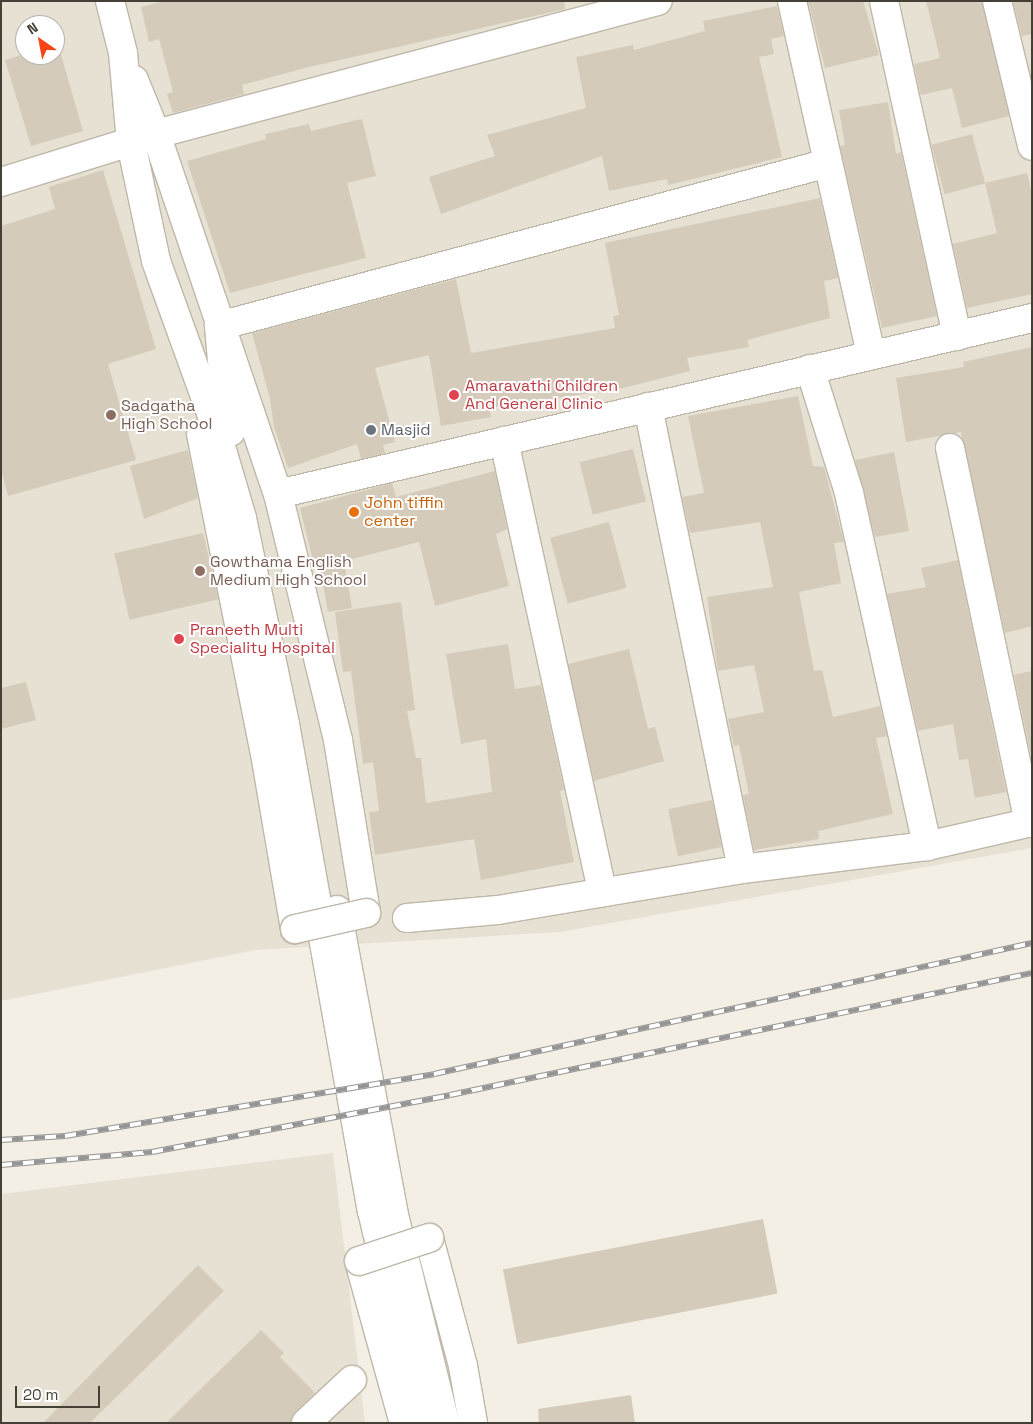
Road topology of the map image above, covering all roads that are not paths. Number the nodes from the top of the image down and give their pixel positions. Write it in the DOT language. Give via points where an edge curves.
graph roads {
  1 [pos="110,1"];
  2 [pos="658,1"];
  3 [pos="792,1"];
  4 [pos="884,1"];
  5 [pos="997,1"];
  6 [pos="123,53"];
  7 [pos="156,134"];
  8 [pos="131,143"];
  9 [pos="1032,146"];
  10 [pos="828,163"];
  11 [pos="1,182"];
  12 [pos="1032,318"];
  13 [pos="219,326"];
  14 [pos="180,335"];
  15 [pos="957,336"];
  16 [pos="871,354"];
  17 [pos="810,369"];
  18 [pos="648,407"];
  19 [pos="504,441"];
  20 [pos="950,448"];
  21 [pos="278,494"];
  22 [pos="1030,822"];
  23 [pos="927,846"];
  24 [pos="742,869"];
  25 [pos="602,892"];
  26 [pos="407,918"];
  27 [pos="352,1380"];
  28 [pos="306,1423"];
  29 [pos="404,1423"];
  30 [pos="422,1423"];
  31 [pos="444,1423"];
  32 [pos="473,1423"];
  1 -- 6 [label="street"];
  2 -- 7 [label="street"];
  3 -- 10 [label="street"];
  4 -- 15 [label="street"];
  5 -- 9 [label="street"];
  6 -- 7 [label="street"];
  6 -- 8 [label="street"];
  7 -- 8 [label="street"];
  7 -- 13 [label="street"];
  8 -- 11 [label="street"];
  8 -- 14 [label="street" via="156,261"];
  10 -- 13 [label="street"];
  10 -- 16 [label="street"];
  12 -- 15 [label="street"];
  13 -- 21 [label="street"];
  13 -- 31 [label="street" via="226,408 268,577 354,987 395,1219"];
  14 -- 21 [label="street, bridge" via="264,748 294,929 366,913 338,740"];
  14 -- 30 [label="street" via="212,416 242,518 287,734 372,1211"];
  15 -- 16 [label="street"];
  16 -- 17 [label="street"];
  17 -- 18 [label="street"];
  17 -- 23 [label="street" via="849,493"];
  18 -- 19 [label="street"];
  18 -- 24 [label="street"];
  19 -- 21 [label="street"];
  19 -- 25 [label="street"];
  20 -- 22 [label="street"];
  22 -- 23 [label="street"];
  23 -- 24 [label="street"];
  24 -- 25 [label="street"];
  25 -- 26 [label="street" via="498,910"];
  27 -- 28 [label="street"];
  29 -- 32 [label="street, bridge" via="360,1261 429,1238 463,1366"];
}
